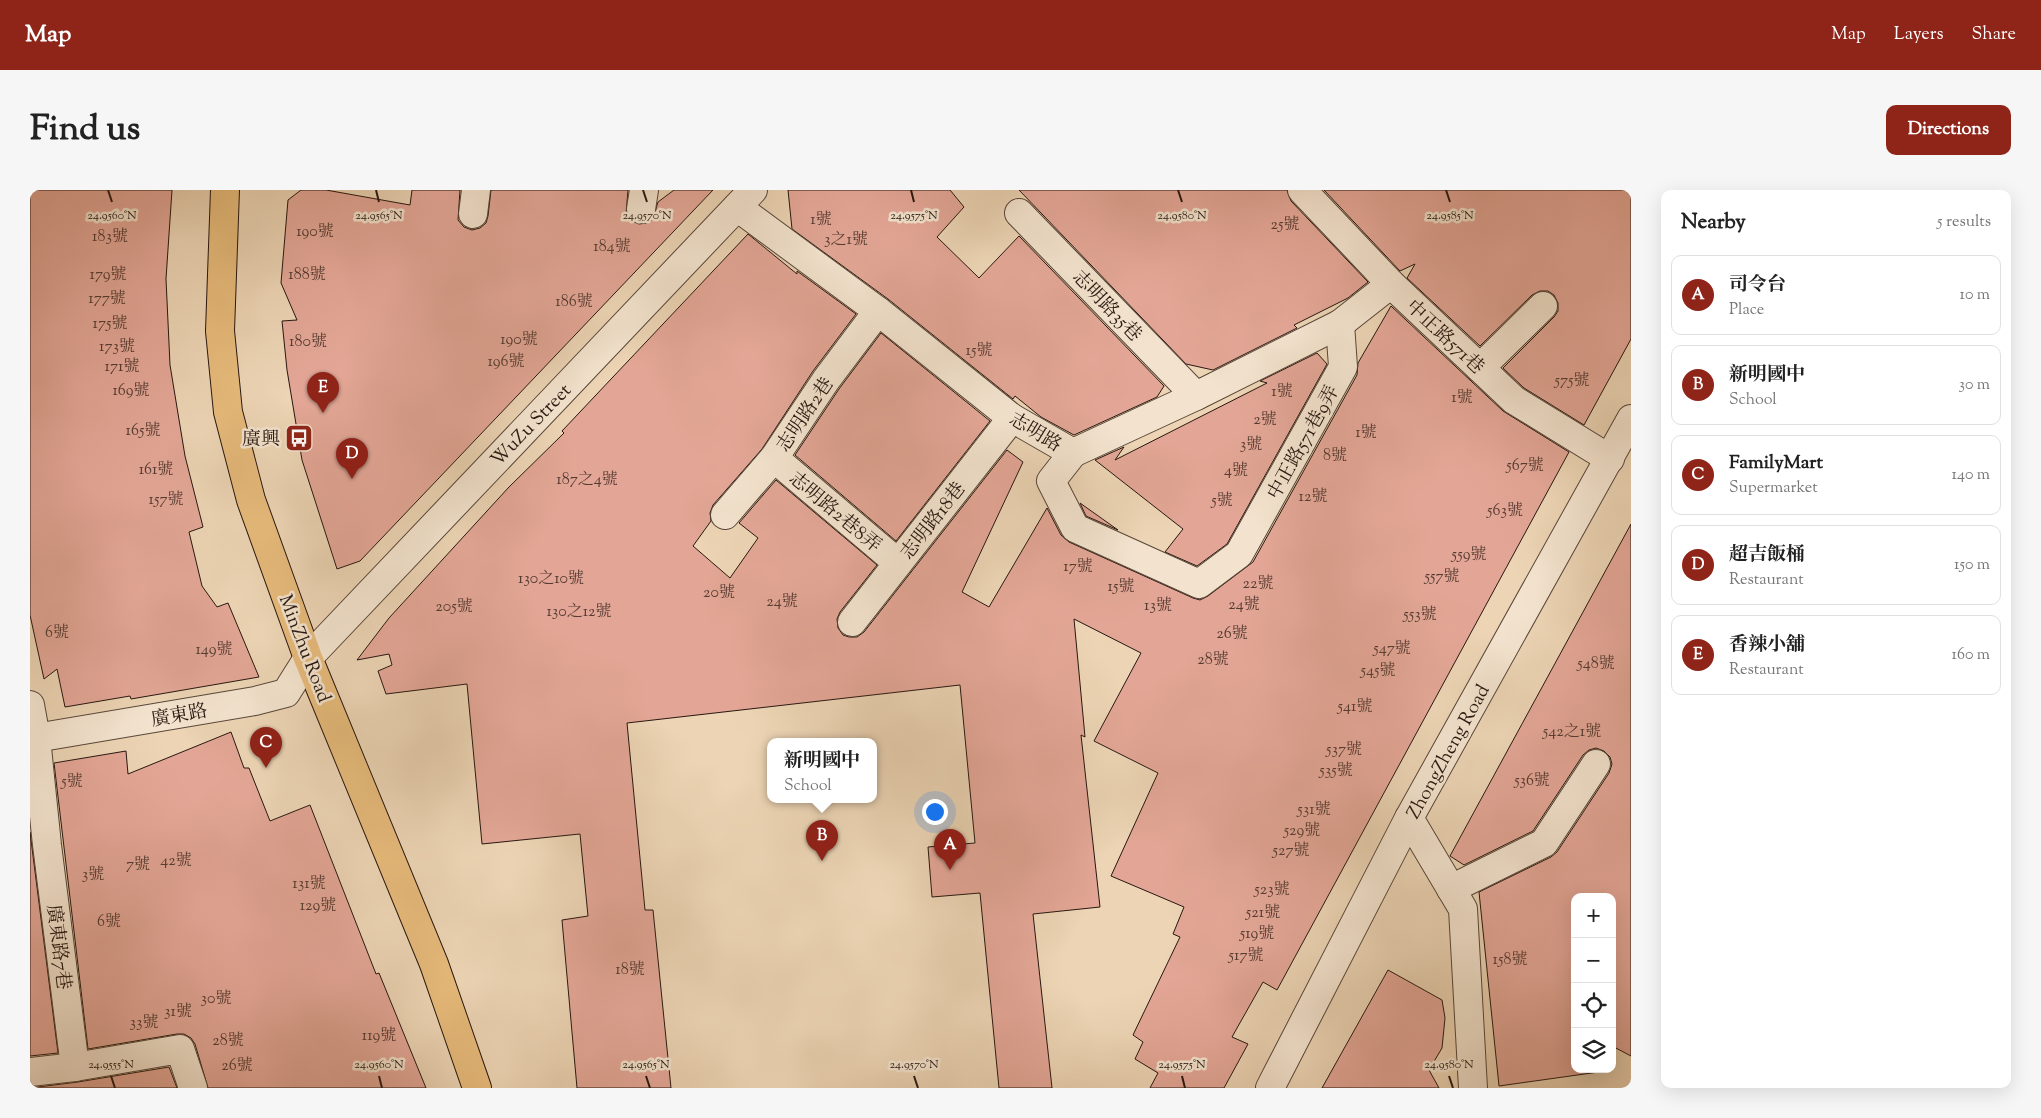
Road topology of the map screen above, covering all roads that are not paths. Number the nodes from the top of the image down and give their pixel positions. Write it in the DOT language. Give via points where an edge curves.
graph roads {
  1 [pos="225,190"];
  2 [pos="1302,190"];
  3 [pos="745,198"];
  4 [pos="1020,213"];
  5 [pos="1390,284"];
  6 [pos="1543,306"];
  7 [pos="878,311"];
  8 [pos="1340,324"];
  9 [pos="1480,368"];
  10 [pos="1196,396"];
  11 [pos="1012,418"];
  12 [pos="1631,419"];
  13 [pos="1074,453"];
  14 [pos="774,458"];
  15 [pos="1610,459"];
  16 [pos="725,514"];
  17 [pos="898,563"];
  18 [pos="852,622"];
  19 [pos="308,658"];
  20 [pos="30,705"];
  21 [pos="33,738"];
  22 [pos="1596,764"];
  23 [pos="1409,818"];
  24 [pos="1452,889"];
  25 [pos="75,1067"];
  26 [pos="30,1072"];
  27 [pos="193,1088"];
  28 [pos="477,1088"];
  29 [pos="1270,1088"];
  30 [pos="1472,1088"];
  1 -- 19 [label="main road, MinZhu Road" via="220,331 228,412 251,500"];
  2 -- 5 [label="street, 中正路571巷"];
  3 -- 7 [label="street, 志明路"];
  3 -- 19 [label="street, WuZu Street"];
  4 -- 10 [label="street, 志明路35巷"];
  5 -- 8 [label="street, 志明路"];
  5 -- 9 [label="street, 中正路571巷"];
  6 -- 9 [label="street"];
  7 -- 11 [label="street, 志明路"];
  7 -- 14 [label="street, 志明路2巷" via="826,380"];
  8 -- 10 [label="street, 志明路"];
  8 -- 13 [label="street, 中正路571巷9弄" via="1343,367 1239,554 1199,584 1075,528 1051,481"];
  9 -- 15 [label="street, 中正路571巷" via="1514,400"];
  10 -- 13 [label="street, 志明路"];
  11 -- 13 [label="street, 志明路"];
  11 -- 17 [label="street, 志明路18巷"];
  12 -- 15 [label="street, ZhongZheng Road"];
  14 -- 16 [label="street, 志明路2巷"];
  14 -- 17 [label="street, 志明路2巷8弄"];
  15 -- 23 [label="street, ZhongZheng Road"];
  17 -- 18 [label="street, 志明路18巷"];
  19 -- 21 [label="street, 廣東路" via="286,693"];
  19 -- 28 [label="main road, MinZhu Road" via="434,964"];
  20 -- 21 [label="street, 廣東路7巷"];
  21 -- 25 [label="street, 廣東路7巷"];
  22 -- 24 [label="street" via="1544,843"];
  23 -- 24 [label="street"];
  23 -- 29 [label="street, ZhongZheng Road"];
  24 -- 30 [label="street" via="1463,909"];
  25 -- 26 [label="street"];
  25 -- 27 [label="street" via="180,1049"];
}
